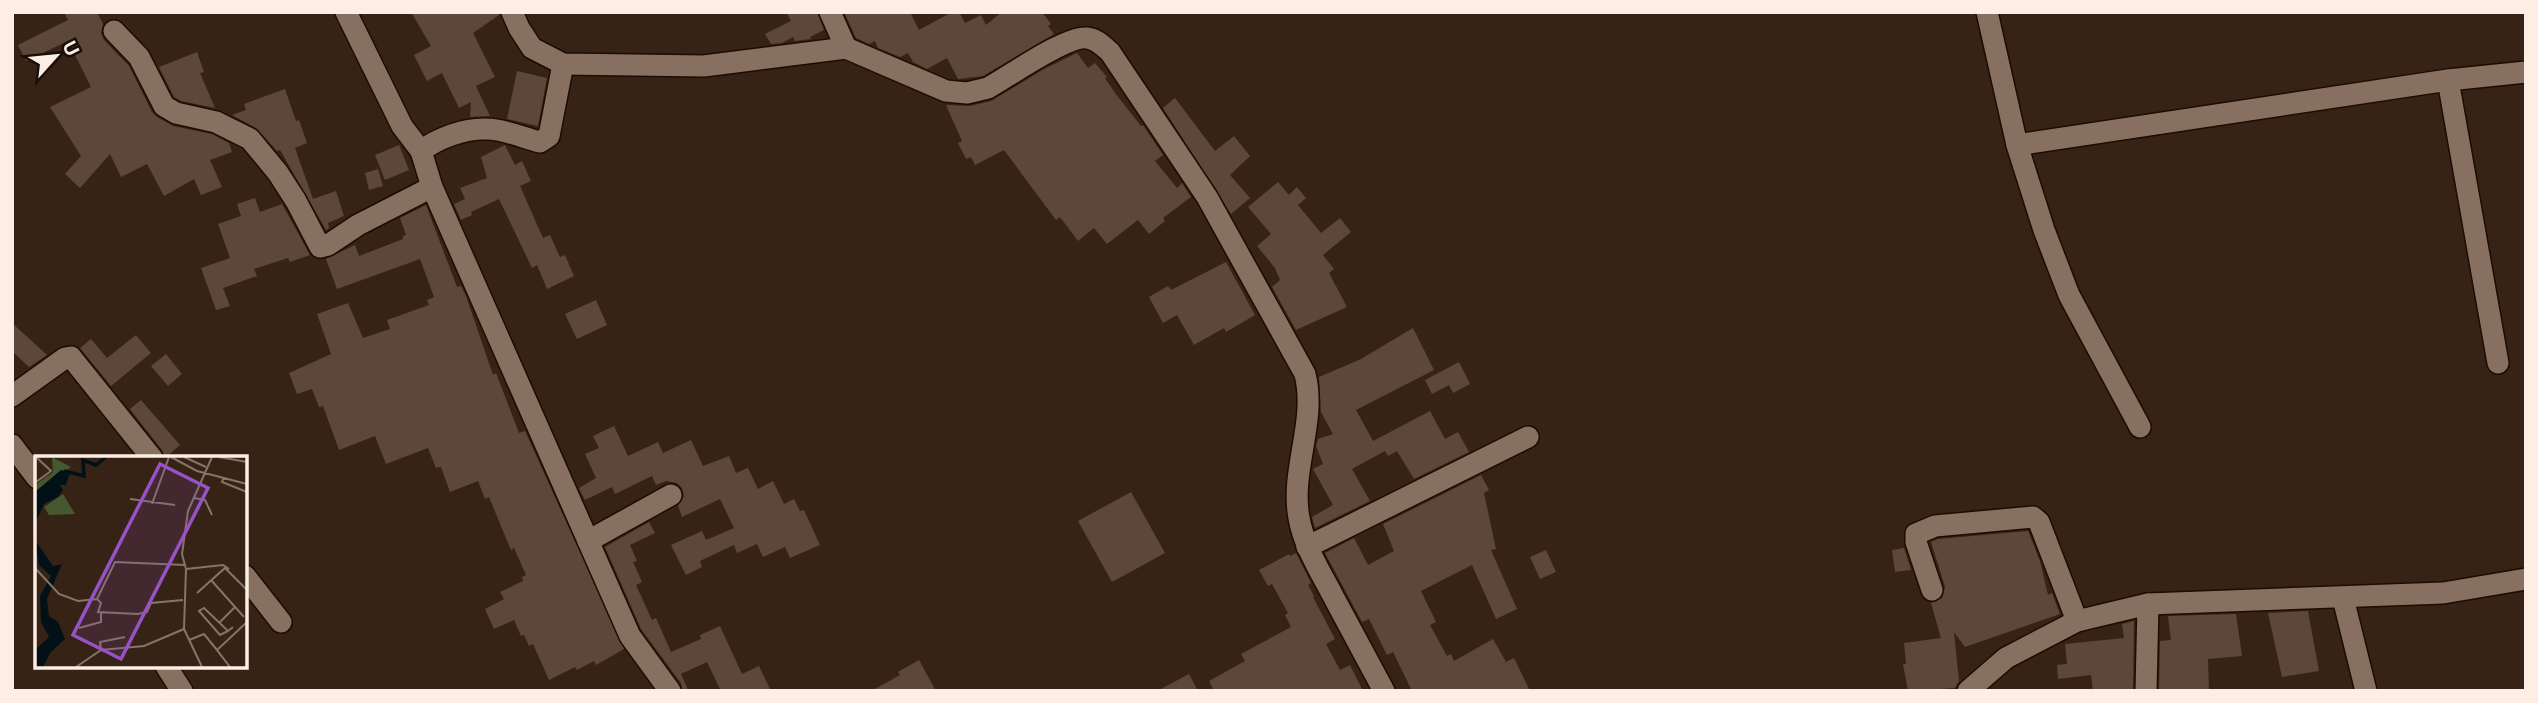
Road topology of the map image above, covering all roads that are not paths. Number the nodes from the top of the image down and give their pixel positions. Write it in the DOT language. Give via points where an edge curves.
graph roads {
  1 [pos="346,12"];
  2 [pos="512,12"];
  3 [pos="830,12"];
  4 [pos="1987,12"];
  5 [pos="114,31"];
  6 [pos="845,48"];
  7 [pos="563,64"];
  8 [pos="2526,72"];
  9 [pos="2448,80"];
  10 [pos="2017,145"];
  11 [pos="421,151"];
  12 [pos="432,187"];
  13 [pos="2498,363"];
  14 [pos="12,396"];
  15 [pos="2140,426"];
  16 [pos="1528,437"];
  17 [pos="12,445"];
  18 [pos="150,456"];
  19 [pos="35,475"];
  20 [pos="671,495"];
  21 [pos="588,541"];
  22 [pos="1307,547"];
  23 [pos="247,579"];
  24 [pos="2526,579"];
  25 [pos="1932,590"];
  26 [pos="2343,598"];
  27 [pos="2148,604"];
  28 [pos="2077,621"];
  29 [pos="281,622"];
  30 [pos="167,668"];
  31 [pos="183,691"];
  32 [pos="670,691"];
  33 [pos="1384,691"];
  34 [pos="1968,691"];
  35 [pos="2146,691"];
  36 [pos="2366,691"];
  1 -- 11 [label="street" via="402,126"];
  2 -- 7 [label="street" via="532,48"];
  3 -- 6 [label="street"];
  4 -- 10 [label="street"];
  5 -- 12 [label="street" via="139,57 164,106 216,122 250,139 278,173 320,247"];
  6 -- 7 [label="street" via="704,66"];
  6 -- 22 [label="street" via="956,93 988,88 1070,40 1090,38 1110,52 1207,197 1305,374 1308,407 1297,488"];
  7 -- 11 [label="street" via="549,136 544,141 487,128 461,132"];
  8 -- 9 [label="street"];
  9 -- 10 [label="street"];
  9 -- 13 [label="street"];
  10 -- 15 [label="street" via="2070,295"];
  11 -- 12 [label="street"];
  12 -- 21 [label="street"];
  14 -- 18 [label="street" via="71,357"];
  16 -- 22 [label="street"];
  17 -- 19 [label="street"];
  20 -- 21 [label="street"];
  21 -- 32 [label="street" via="631,636"];
  22 -- 33 [label="street"];
  23 -- 29 [label="street"];
  24 -- 26 [label="street" via="2443,593"];
  25 -- 28 [label="street" via="1916,534 1935,526 2034,517"];
  26 -- 27 [label="street"];
  26 -- 36 [label="street"];
  27 -- 28 [label="street"];
  27 -- 35 [label="street"];
  28 -- 34 [label="street" via="2006,658"];
  30 -- 31 [label="street"];
}
